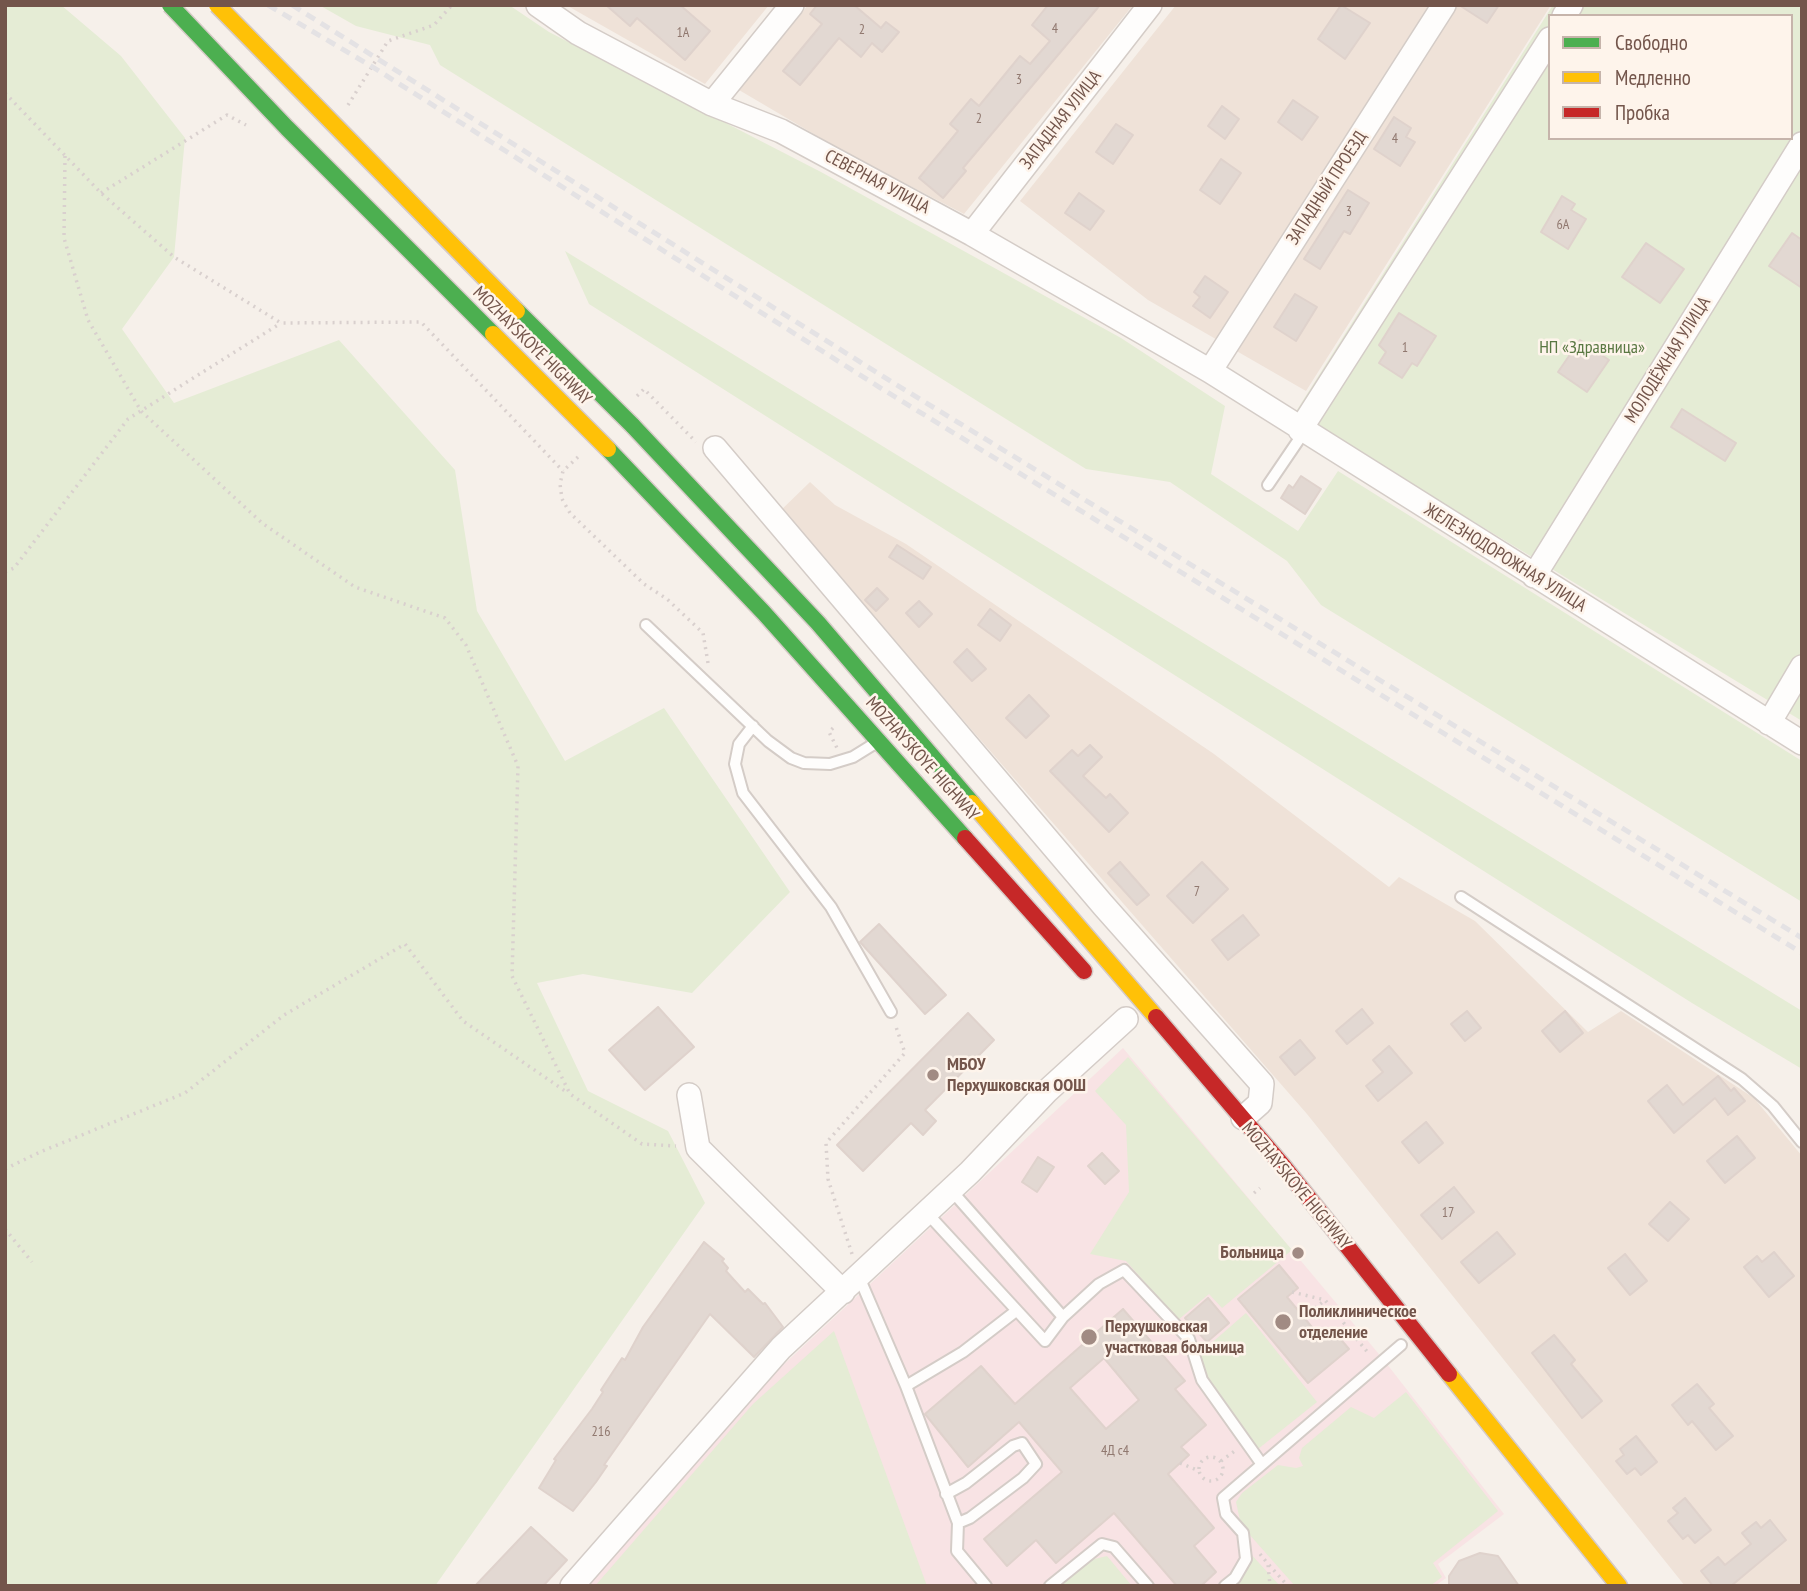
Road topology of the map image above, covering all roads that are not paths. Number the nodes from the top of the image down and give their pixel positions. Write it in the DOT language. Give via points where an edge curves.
graph roads {
  1 [pos="170,5"];
  2 [pos="217,5"];
  3 [pos="538,5"];
  4 [pos="792,5"];
  5 [pos="1150,5"];
  6 [pos="1444,5"];
  7 [pos="1548,42"];
  8 [pos="712,104"];
  9 [pos="1802,144"];
  10 [pos="972,234"];
  11 [pos="1210,371"];
  12 [pos="1302,431"];
  13 [pos="715,448"];
  14 [pos="1268,485"];
  15 [pos="1534,576"];
  16 [pos="646,625"];
  17 [pos="1802,667"];
  18 [pos="1769,723"];
  19 [pos="752,726"];
  20 [pos="880,741"];
  21 [pos="1802,743"];
  22 [pos="1461,897"];
  23 [pos="1099,988"];
  24 [pos="891,1012"];
  25 [pos="1126,1018"];
  26 [pos="689,1095"];
  27 [pos="1243,1118"];
  28 [pos="1802,1142"];
  29 [pos="951,1190"];
  30 [pos="927,1213"];
  31 [pos="851,1284"];
  32 [pos="1016,1311"];
  33 [pos="1063,1317"];
  34 [pos="1401,1345"];
  35 [pos="906,1386"];
  36 [pos="1261,1462"];
  37 [pos="946,1494"];
  38 [pos="958,1523"];
  39 [pos="572,1586"];
  40 [pos="986,1586"];
  41 [pos="1051,1586"];
  42 [pos="1148,1586"];
  43 [pos="1225,1586"];
  44 [pos="1619,1586"];
  1 -- 20 [label="main road, MOZHAYSKOYE HIGHWAY, bridge" via="608,449"];
  2 -- 27 [label="main road, MOZHAYSKOYE HIGHWAY, bridge" via="632,425 818,624"];
  3 -- 8 [label="street, СЕВЕРНАЯ УЛИЦА" via="578,33"];
  4 -- 8 [label="street"];
  5 -- 10 [label="street, ЗАПАДНАЯ УЛИЦА"];
  6 -- 11 [label="street, ЗАПАДНЫЙ ПРОЕЗД"];
  7 -- 12 [label="street"];
  8 -- 10 [label="street, СЕВЕРНАЯ УЛИЦА" via="781,131"];
  9 -- 15 [label="street, МОЛОДЁЖНАЯ УЛИЦА"];
  10 -- 11 [label="street, СЕВЕРНАЯ УЛИЦА"];
  11 -- 12 [label="street, ЖЕЛЕЗНОДОРОЖНАЯ УЛИЦА"];
  12 -- 14 [label="lane"];
  12 -- 15 [label="street, ЖЕЛЕЗНОДОРОЖНАЯ УЛИЦА"];
  13 -- 27 [label="street" via="1103,905 1262,1084 1260,1103"];
  15 -- 18 [label="street, ЖЕЛЕЗНОДОРОЖНАЯ УЛИЦА"];
  16 -- 19 [label="lane"];
  17 -- 18 [label="street"];
  18 -- 21 [label="street, ЖЕЛЕЗНОДОРОЖНАЯ УЛИЦА"];
  19 -- 20 [label="lane" via="780,751 804,763 842,761"];
  19 -- 24 [label="lane" via="739,744 735,764 743,793 831,907"];
  20 -- 23 [label="main road, MOZHAYSKOYE HIGHWAY"];
  22 -- 28 [label="lane" via="1742,1079 1773,1105"];
  25 -- 29 [label="street" via="1045,1092"];
  26 -- 31 [label="street" via="698,1148"];
  27 -- 44 [label="main road, MOZHAYSKOYE HIGHWAY"];
  29 -- 30 [label="street"];
  29 -- 33 [label="lane"];
  30 -- 31 [label="street"];
  30 -- 32 [label="lane"];
  31 -- 35 [label="lane"];
  31 -- 39 [label="street" via="780,1348"];
  32 -- 33 [label="lane" via="1045,1341"];
  32 -- 35 [label="lane" via="963,1352"];
  33 -- 36 [label="lane" via="1099,1284 1124,1270 1189,1339 1202,1380"];
  34 -- 36 [label="lane"];
  35 -- 37 [label="lane"];
  36 -- 43 [label="lane" via="1223,1498 1226,1514 1243,1533 1246,1559 1236,1578"];
  37 -- 38 [label="lane"];
  37 -- 38 [label="lane" via="1013,1446 1023,1443 1036,1464"];
  38 -- 40 [label="lane" via="957,1551"];
  41 -- 42 [label="lane" via="1102,1544 1114,1546"];
}
